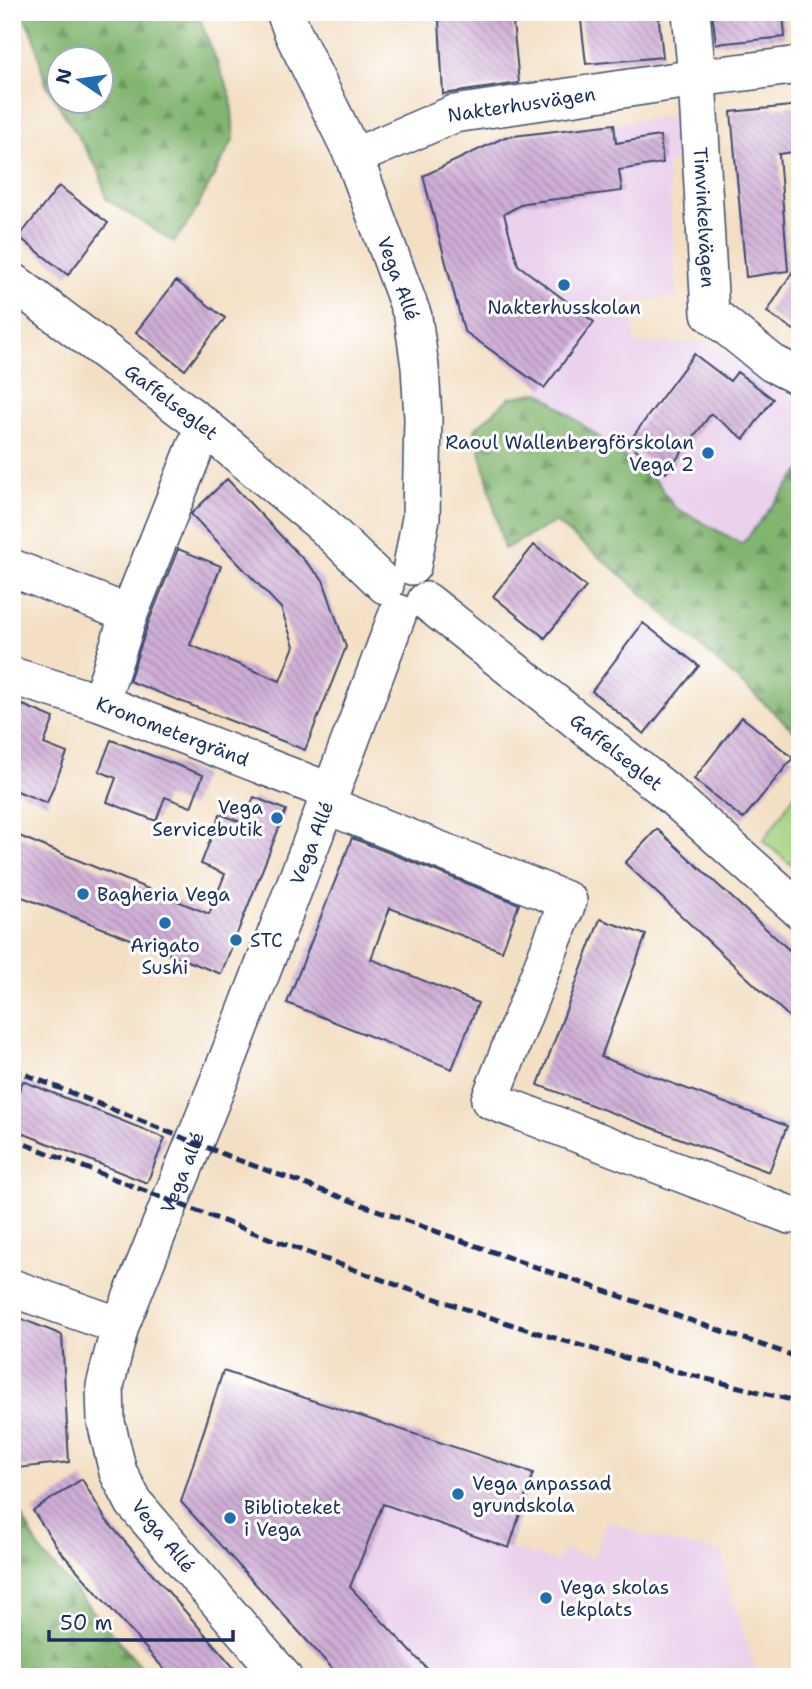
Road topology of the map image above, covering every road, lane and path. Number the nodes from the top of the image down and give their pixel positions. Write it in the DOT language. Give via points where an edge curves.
graph roads {
  1 [pos="285,12"];
  2 [pos="691,12"];
  3 [pos="800,65"];
  4 [pos="697,78"];
  5 [pos="354,157"];
  6 [pos="12,281"];
  7 [pos="800,377"];
  8 [pos="204,426"];
  9 [pos="12,568"];
  10 [pos="405,591"];
  11 [pos="129,614"];
  12 [pos="14,681"];
  13 [pos="100,703"];
  14 [pos="328,798"];
  15 [pos="800,910"];
  16 [pos="243,1019"];
  17 [pos="790,1215"];
  18 [pos="12,1288"];
  19 [pos="120,1326"];
  20 [pos="283,1677"];
  1 -- 5 [label="street, Vega Allé"];
  2 -- 4 [label="street, Timvinkelvägen"];
  3 -- 4 [label="street, Nakterhusvägen"];
  4 -- 5 [label="street, Nakterhusvägen" via="454,114"];
  4 -- 7 [label="street, Timvinkelvägen" via="710,313 772,363"];
  5 -- 10 [label="street, Vega Allé" via="413,317 418,355 423,418 421,518"];
  6 -- 8 [label="street, Gaffelseglet"];
  8 -- 10 [label="street, Gaffelseglet"];
  8 -- 11 [label="street"];
  9 -- 11 [label="street"];
  10 -- 14 [label="street, Vega Allé"];
  10 -- 15 [label="street, Gaffelseglet" via="664,789"];
  11 -- 13 [label="street"];
  12 -- 13 [label="street, Kronometergränd"];
  13 -- 14 [label="street, Kronometergränd"];
  14 -- 16 [label="street, Vega Allé"];
  14 -- 17 [label="street, Kronometergränd" via="568,901 491,1100"];
  16 -- 19 [label="street, Vega allé"];
  18 -- 19 [label="street"];
  19 -- 20 [label="street, Vega Allé" via="106,1386 106,1422 118,1472 134,1503"];
}
